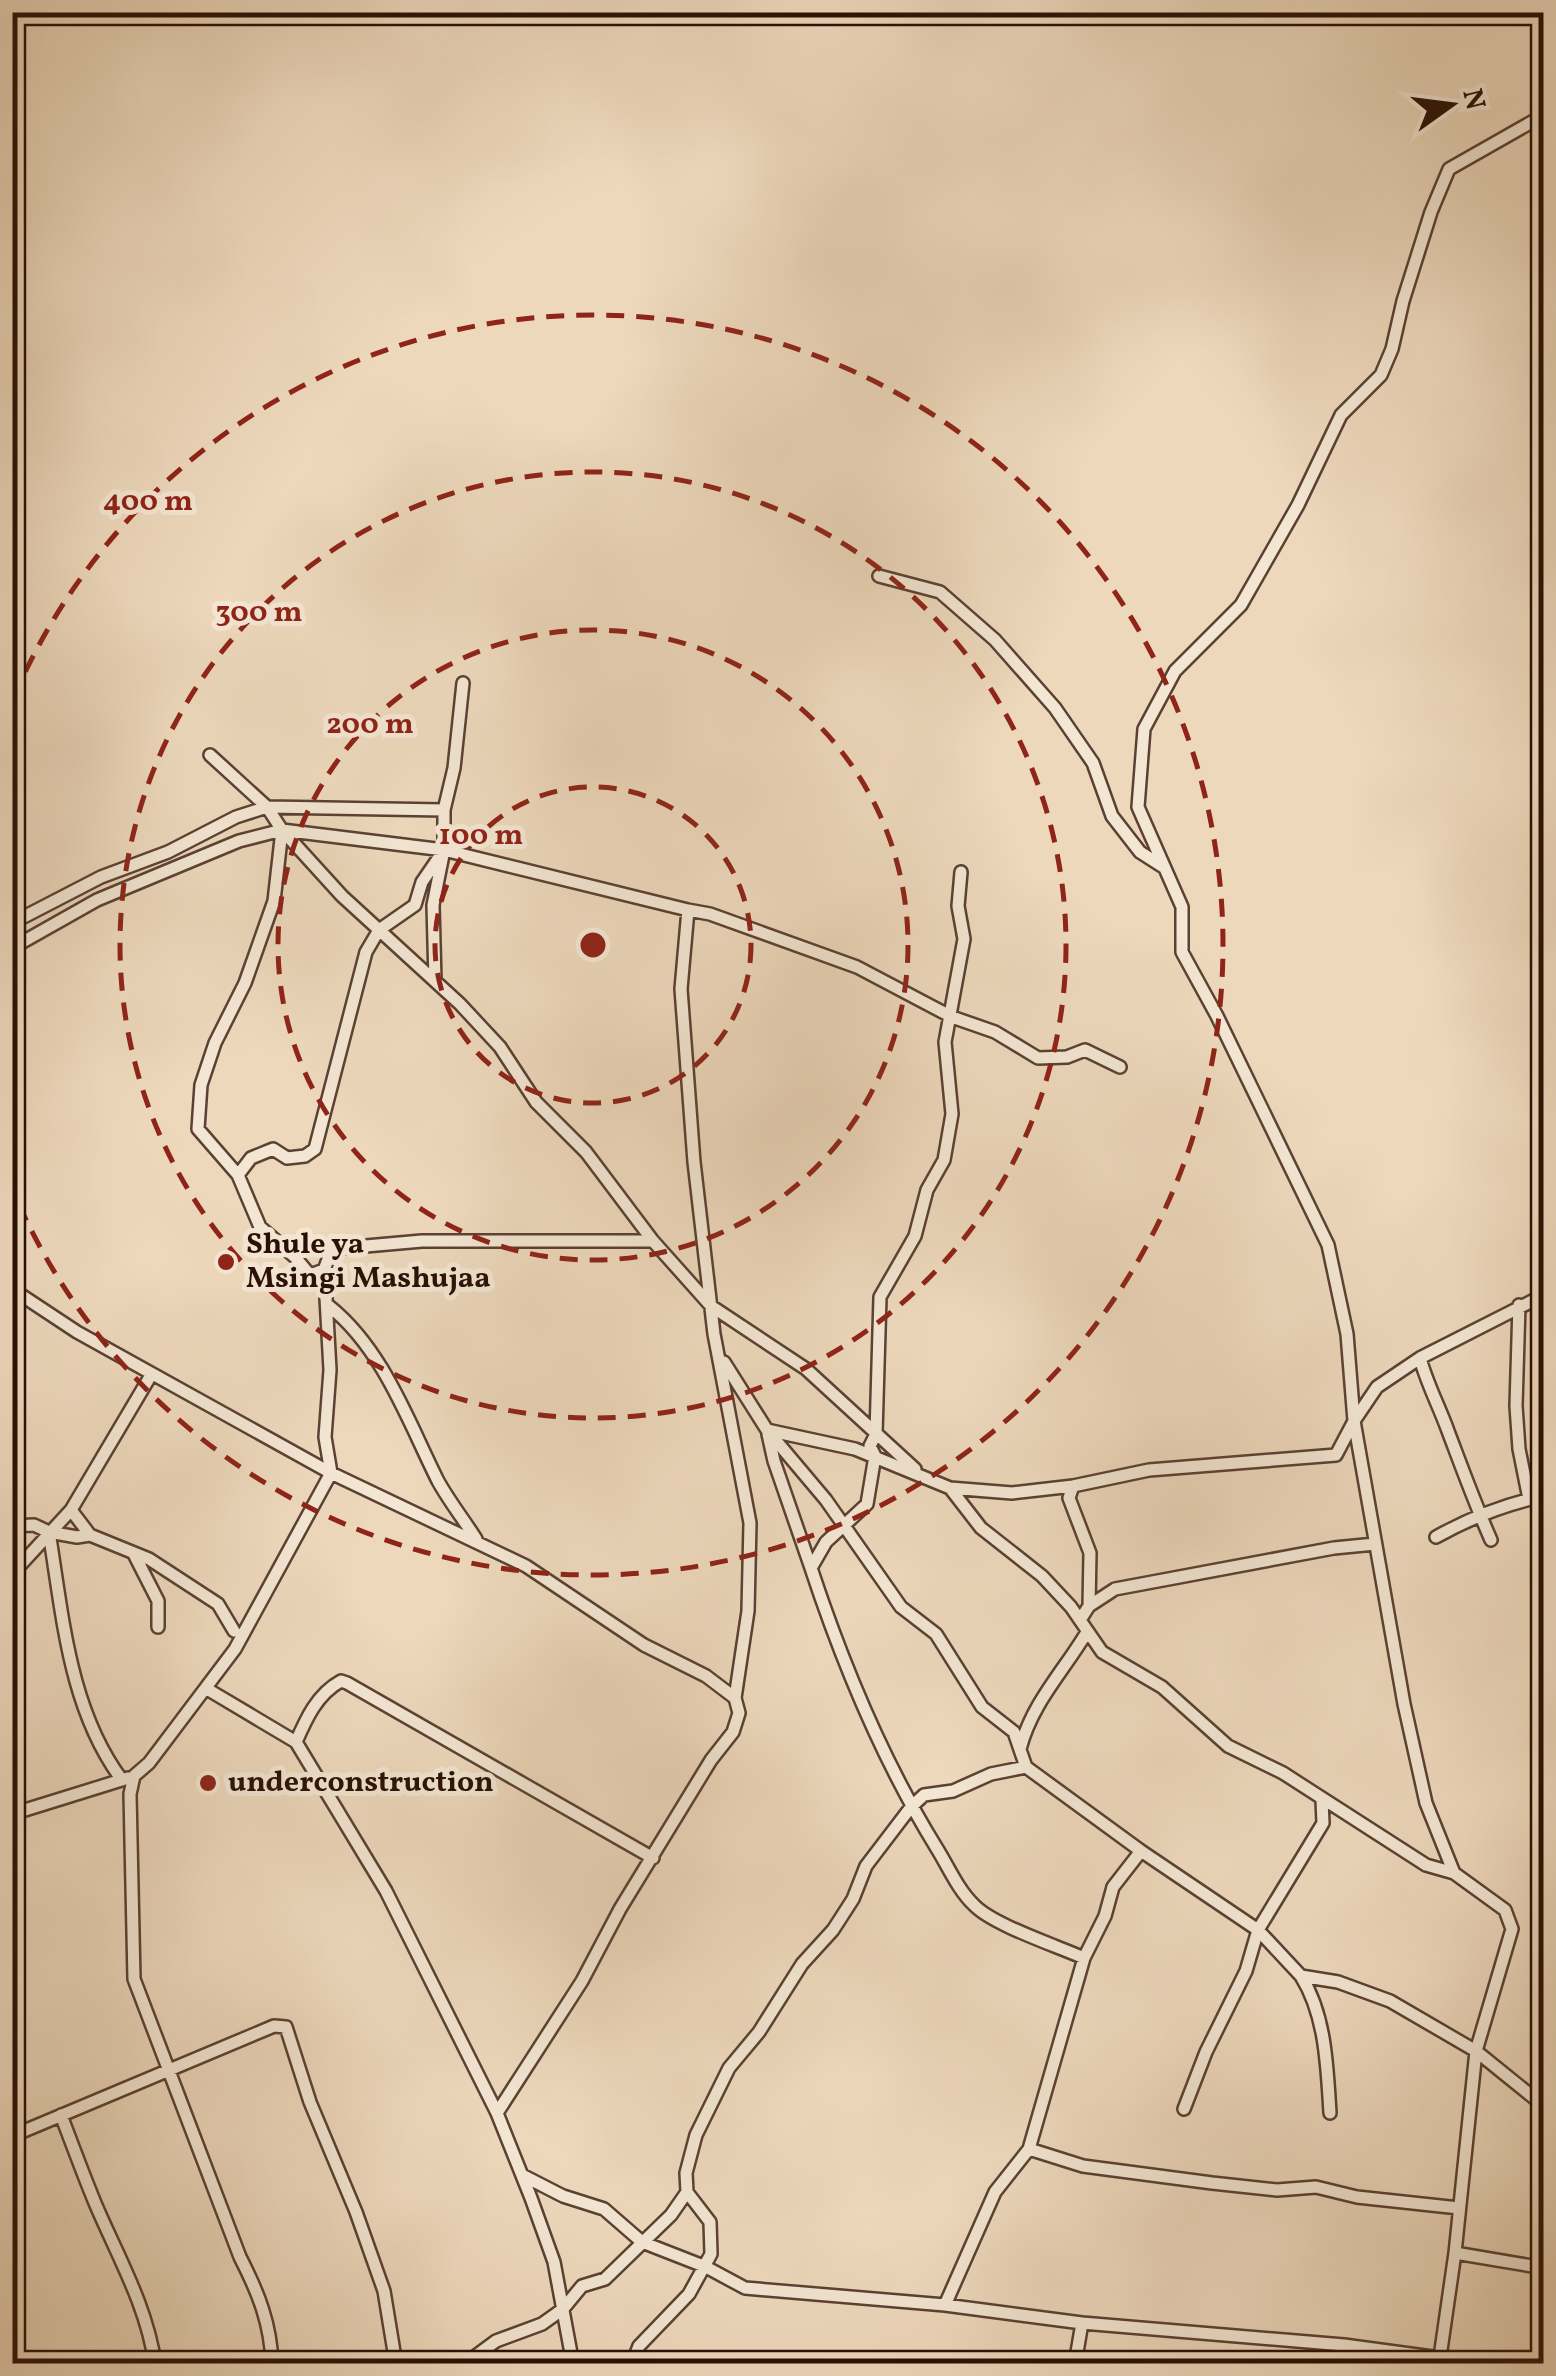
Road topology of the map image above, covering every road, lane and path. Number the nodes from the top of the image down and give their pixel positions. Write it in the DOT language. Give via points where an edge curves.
graph roads {
  1 [pos="1544,115"];
  2 [pos="879,576"];
  3 [pos="463,684"];
  4 [pos="210,755"];
  5 [pos="267,807"];
  6 [pos="444,810"];
  7 [pos="282,830"];
  8 [pos="444,850"];
  9 [pos="1166,868"];
  10 [pos="961,872"];
  11 [pos="688,910"];
  12 [pos="12,923"];
  13 [pos="379,930"];
  14 [pos="12,948"];
  15 [pos="436,981"];
  16 [pos="952,1018"];
  17 [pos="1120,1067"];
  18 [pos="238,1174"];
  19 [pos="653,1241"];
  20 [pos="12,1289"];
  21 [pos="1544,1295"];
  22 [pos="1519,1305"];
  23 [pos="710,1306"];
  24 [pos="719,1354"];
  25 [pos="1420,1358"];
  26 [pos="151,1375"];
  27 [pos="1354,1421"];
  28 [pos="767,1430"];
  29 [pos="876,1434"];
  30 [pos="875,1456"];
  31 [pos="330,1473"];
  32 [pos="921,1476"];
  33 [pos="1072,1486"];
  34 [pos="950,1488"];
  35 [pos="1544,1496"];
  36 [pos="1529,1498"];
  37 [pos="71,1510"];
  38 [pos="1480,1515"];
  39 [pos="844,1526"];
  40 [pos="13,1527"];
  41 [pos="49,1532"];
  42 [pos="90,1535"];
  43 [pos="1436,1537"];
  44 [pos="1491,1540"];
  45 [pos="479,1543"];
  46 [pos="1375,1544"];
  47 [pos="134,1554"];
  48 [pos="811,1568"];
  49 [pos="12,1574"];
  50 [pos="1089,1606"];
  51 [pos="1083,1626"];
  52 [pos="158,1627"];
  53 [pos="234,1631"];
  54 [pos="207,1689"];
  55 [pos="735,1698"];
  56 [pos="296,1742"];
  57 [pos="1020,1750"];
  58 [pos="1026,1767"];
  59 [pos="128,1779"];
  60 [pos="1322,1800"];
  61 [pos="911,1807"];
  62 [pos="12,1814"];
  63 [pos="1141,1851"];
  64 [pos="653,1858"];
  65 [pos="1454,1873"];
  66 [pos="1258,1930"];
  67 [pos="1084,1958"];
  68 [pos="1302,1976"];
  69 [pos="1476,2051"];
  70 [pos="168,2070"];
  71 [pos="1544,2106"];
  72 [pos="1184,2108"];
  73 [pos="497,2113"];
  74 [pos="1330,2113"];
  75 [pos="61,2115"];
  76 [pos="12,2136"];
  77 [pos="1029,2149"];
  78 [pos="522,2175"];
  79 [pos="687,2192"];
  80 [pos="1458,2208"];
  81 [pos="642,2242"];
  82 [pos="1456,2254"];
  83 [pos="706,2267"];
  84 [pos="1544,2268"];
  85 [pos="945,2305"];
  86 [pos="563,2309"];
  87 [pos="1082,2323"];
  88 [pos="1439,2360"];
  89 [pos="155,2364"];
  90 [pos="272,2364"];
  91 [pos="396,2364"];
  92 [pos="465,2364"];
  93 [pos="573,2364"];
  94 [pos="632,2364"];
  95 [pos="1076,2364"];
  1 -- 9 [label="street" via="1449,169 1381,375 1341,414 1241,605 1175,671 1144,729 1138,807"];
  2 -- 9 [label="street" via="940,592 995,640 1093,763 1112,816 1140,852"];
  3 -- 6 [label="street"];
  4 -- 5 [label="street"];
  5 -- 6 [label="street"];
  5 -- 7 [label="street"];
  5 -- 12 [label="street" via="101,877"];
  6 -- 8 [label="street"];
  7 -- 8 [label="street"];
  7 -- 13 [label="street"];
  7 -- 14 [label="street" via="97,900"];
  7 -- 18 [label="street" via="274,901 201,1085 198,1129"];
  8 -- 11 [label="street"];
  8 -- 13 [label="street" via="415,905"];
  8 -- 15 [label="street" via="433,905"];
  9 -- 27 [label="street" via="1182,907 1182,952 1328,1244 1348,1334"];
  10 -- 16 [label="street" via="964,938"];
  11 -- 16 [label="street" via="857,967"];
  11 -- 23 [label="street" via="684,1051"];
  13 -- 15 [label="street"];
  13 -- 18 [label="street" via="361,968 315,1149 286,1158 273,1149 251,1158"];
  15 -- 19 [label="street" via="500,1046 536,1102 586,1152"];
  16 -- 17 [label="street" via="996,1032 1038,1058 1068,1058 1085,1050"];
  16 -- 29 [label="street" via="946,1042 952,1114 944,1160 927,1190 915,1236 880,1298"];
  18 -- 19 [label="street" via="260,1227 310,1274 324,1270 332,1249 422,1241"];
  19 -- 23 [label="street"];
  20 -- 26 [label="street"];
  21 -- 22 [label="street"];
  22 -- 25 [label="street"];
  22 -- 36 [label="street" via="1519,1449"];
  23 -- 24 [label="street"];
  23 -- 29 [label="street" via="806,1370"];
  24 -- 28 [label="street"];
  24 -- 55 [label="street" via="750,1523 748,1611"];
  25 -- 27 [label="street" via="1377,1387"];
  25 -- 38 [label="street"];
  26 -- 31 [label="street"];
  26 -- 37 [label="street"];
  27 -- 33 [label="street" via="1336,1455 1149,1470"];
  27 -- 46 [label="street"];
  28 -- 30 [label="street"];
  28 -- 39 [label="street"];
  28 -- 48 [label="street"];
  29 -- 30 [label="street" via="870,1446"];
  29 -- 32 [label="street"];
  30 -- 32 [label="street"];
  30 -- 39 [label="street" via="867,1504"];
  31 -- 45 [label="street"];
  31 -- 45 [label="street" via="328,1302 350,1322 411,1418 439,1483"];
  31 -- 54 [label="street"];
  32 -- 34 [label="street"];
  33 -- 34 [label="street" via="1012,1494"];
  33 -- 50 [label="street" via="1069,1498 1090,1552"];
  34 -- 51 [label="street" via="981,1528 1042,1576"];
  35 -- 36 [label="street"];
  36 -- 38 [label="street"];
  37 -- 41 [label="street"];
  37 -- 42 [label="street"];
  38 -- 43 [label="street"];
  38 -- 44 [label="street"];
  39 -- 48 [label="street"];
  39 -- 57 [label="street" via="900,1607 936,1634 982,1708 1014,1732"];
  40 -- 41 [label="street"];
  41 -- 42 [label="street"];
  41 -- 49 [label="street"];
  41 -- 59 [label="street" via="84,1712 104,1757"];
  42 -- 47 [label="street"];
  45 -- 55 [label="street"];
  46 -- 50 [label="street" via="1115,1590"];
  46 -- 65 [label="street" via="1426,1803"];
  47 -- 52 [label="street" via="158,1601"];
  47 -- 53 [label="street" via="218,1604"];
  48 -- 61 [label="street"];
  50 -- 51 [label="street"];
  51 -- 57 [label="street" via="1040,1698"];
  51 -- 60 [label="street" via="1102,1652 1162,1687 1228,1746"];
  54 -- 56 [label="street"];
  54 -- 59 [label="street"];
  55 -- 64 [label="street" via="733,1732"];
  56 -- 64 [label="street" via="307,1716 341,1681"];
  56 -- 73 [label="street" via="386,1890"];
  57 -- 58 [label="street"];
  58 -- 61 [label="street" via="924,1795"];
  58 -- 63 [label="street"];
  59 -- 62 [label="street"];
  59 -- 70 [label="street" via="134,1980"];
  60 -- 65 [label="street" via="1426,1865"];
  60 -- 66 [label="street" via="1323,1822"];
  61 -- 67 [label="street" via="975,1907"];
  61 -- 79 [label="street" via="866,1866 833,1930 730,2068 696,2135"];
  63 -- 66 [label="street"];
  63 -- 67 [label="street" via="1113,1887"];
  64 -- 73 [label="street"];
  65 -- 69 [label="street" via="1505,1910 1512,1929"];
  66 -- 68 [label="street"];
  66 -- 72 [label="street"];
  67 -- 77 [label="street"];
  68 -- 69 [label="street" via="1390,2001"];
  68 -- 74 [label="street" via="1322,2032"];
  69 -- 71 [label="street"];
  69 -- 80 [label="street"];
  70 -- 75 [label="street"];
  70 -- 90 [label="street" via="258,2293"];
  70 -- 91 [label="street" via="274,2026 286,2027 384,2291"];
  73 -- 78 [label="street"];
  75 -- 76 [label="street"];
  75 -- 89 [label="street" via="152,2337"];
  77 -- 80 [label="street" via="1083,2166 1212,2184 1316,2187"];
  77 -- 85 [label="street" via="996,2192"];
  78 -- 81 [label="street" via="604,2209"];
  78 -- 86 [label="street" via="554,2262"];
  79 -- 81 [label="street"];
  79 -- 83 [label="street" via="710,2222"];
  80 -- 82 [label="street"];
  81 -- 83 [label="street"];
  81 -- 86 [label="street" via="605,2278 582,2286"];
  82 -- 84 [label="street"];
  82 -- 88 [label="street"];
  83 -- 85 [label="street" via="744,2288"];
  83 -- 94 [label="street" via="639,2346"];
  85 -- 87 [label="street"];
  86 -- 92 [label="street" via="496,2340"];
  86 -- 93 [label="street"];
  87 -- 88 [label="street" via="1344,2345"];
  87 -- 95 [label="street"];
}
